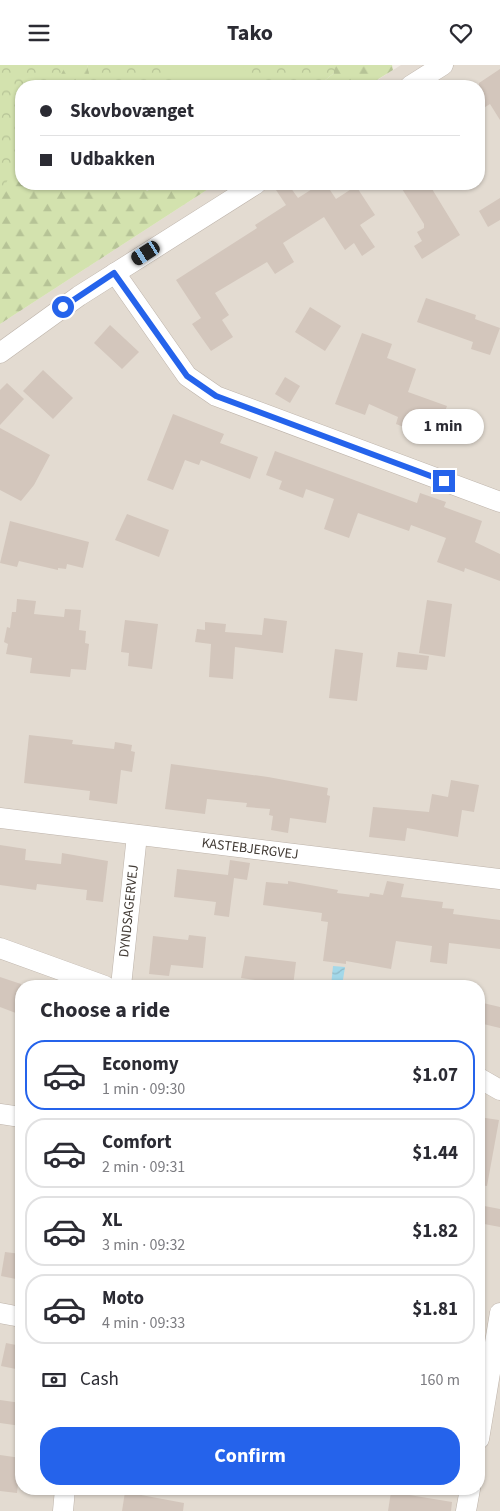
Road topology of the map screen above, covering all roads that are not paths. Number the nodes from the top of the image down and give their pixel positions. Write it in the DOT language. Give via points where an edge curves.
graph roads {
  1 [pos="443,65"];
  2 [pos="419,80"];
  3 [pos="246,190"];
  4 [pos="114,273"];
  5 [pos="0,353"];
  6 [pos="500,502"];
  7 [pos="0,818"];
  8 [pos="137,835"];
  9 [pos="500,879"];
  10 [pos="0,948"];
  11 [pos="88,980"];
  12 [pos="122,980"];
  13 [pos="485,1081"];
  14 [pos="500,1090"];
  15 [pos="0,1114"];
  16 [pos="15,1116"];
  17 [pos="0,1313"];
  18 [pos="500,1313"];
  19 [pos="15,1316"];
  20 [pos="493,1402"];
  21 [pos="485,1423"];
  22 [pos="64,1495"];
  23 [pos="469,1495"];
  24 [pos="63,1511"];
  25 [pos="466,1511"];
  1 -- 2 [label="street"];
  3 -- 4 [label="street"];
  4 -- 5 [label="street"];
  4 -- 6 [label="street" via="187,376 216,396"];
  7 -- 8 [label="street, KASTEBJERGVEJ"];
  8 -- 9 [label="street, KASTEBJERGVEJ"];
  8 -- 12 [label="street, DYNDSAGERVEJ"];
  10 -- 11 [label="street"];
  13 -- 14 [label="street"];
  15 -- 16 [label="street"];
  17 -- 19 [label="street"];
  18 -- 20 [label="street"];
  20 -- 21 [label="street"];
  22 -- 24 [label="street"];
  23 -- 25 [label="street"];
}
